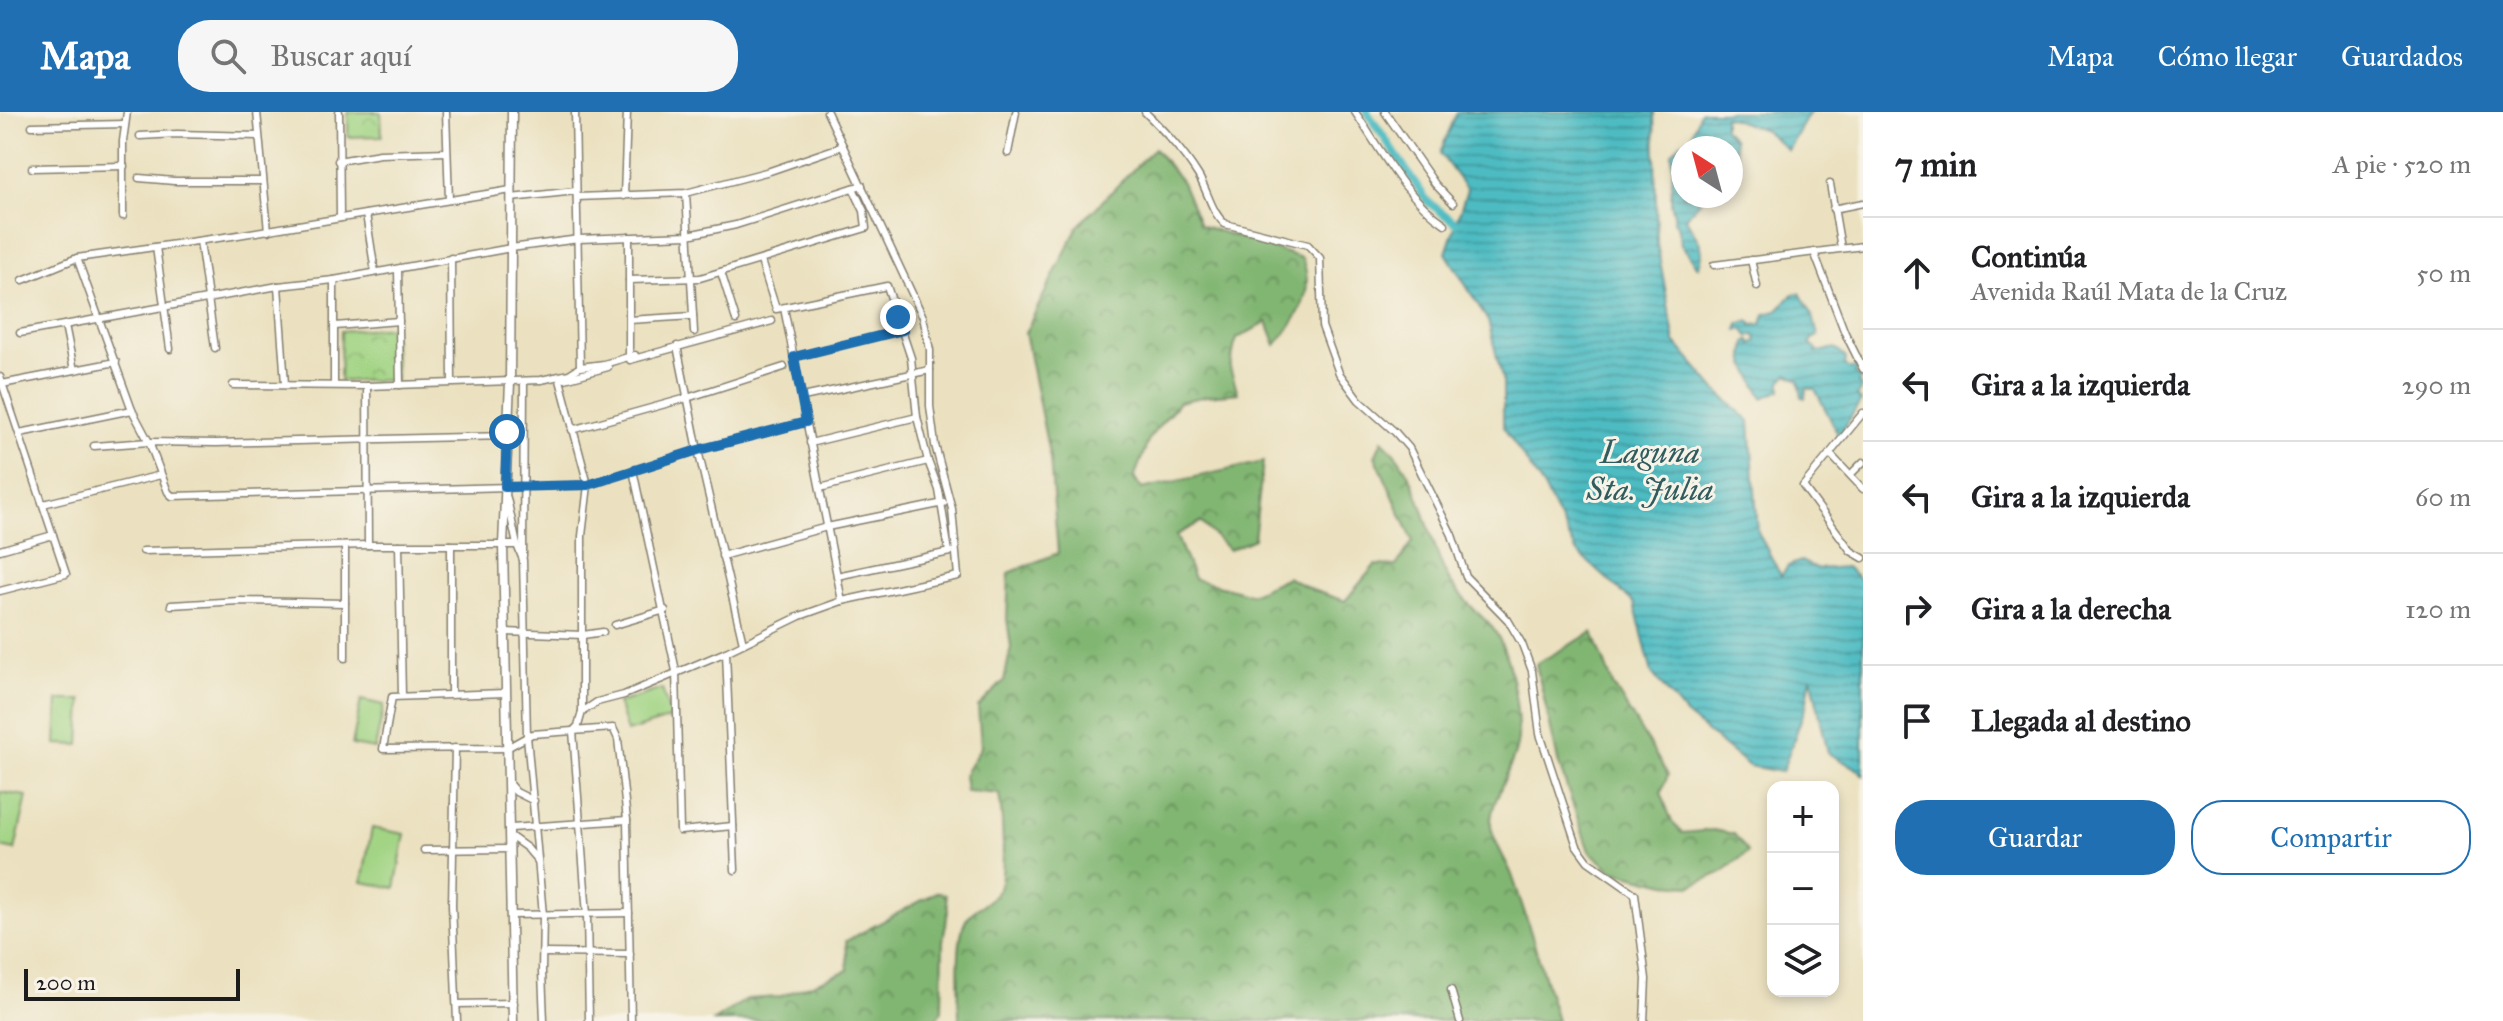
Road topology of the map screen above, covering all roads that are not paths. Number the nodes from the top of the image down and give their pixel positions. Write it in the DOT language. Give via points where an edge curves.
graph roads {
  1 [pos="127,112"];
  2 [pos="257,112"];
  3 [pos="339,112"];
  4 [pos="446,112"];
  5 [pos="512,112"];
  6 [pos="575,112"];
  7 [pos="627,112"];
  8 [pos="827,112"];
  9 [pos="1016,112"];
  10 [pos="1145,112"];
  11 [pos="1355,112"];
  12 [pos="1385,112"];
  13 [pos="125,124"];
  14 [pos="32,126"];
  15 [pos="140,136"];
  16 [pos="258,136"];
  17 [pos="843,146"];
  18 [pos="447,152"];
  19 [pos="1008,153"];
  20 [pos="338,161"];
  21 [pos="124,166"];
  22 [pos="32,168"];
  23 [pos="139,178"];
  24 [pos="263,181"];
  25 [pos="1830,184"];
  26 [pos="862,185"];
  27 [pos="853,188"];
  28 [pos="686,193"];
  29 [pos="511,194"];
  30 [pos="576,194"];
  31 [pos="624,196"];
  32 [pos="449,200"];
  33 [pos="1453,203"];
  34 [pos="1863,203"];
  35 [pos="1833,209"];
  36 [pos="366,214"];
  37 [pos="123,216"];
  38 [pos="340,218"];
  39 [pos="1445,224"];
  40 [pos="268,231"];
  41 [pos="688,235"];
  42 [pos="629,237"];
  43 [pos="579,239"];
  44 [pos="200,241"];
  45 [pos="1861,246"];
  46 [pos="156,247"];
  47 [pos="511,248"];
  48 [pos="1841,248"];
  49 [pos="1814,252"];
  50 [pos="1863,255"];
  51 [pos="77,258"];
  52 [pos="451,258"];
  53 [pos="1751,260"];
  54 [pos="761,261"];
  55 [pos="1714,265"];
  56 [pos="398,269"];
  57 [pos="375,272"];
  58 [pos="721,272"];
  59 [pos="691,279"];
  60 [pos="23,280"];
  61 [pos="334,280"];
  62 [pos="629,280"];
  63 [pos="278,286"];
  64 [pos="1757,286"];
  65 [pos="209,299"];
  66 [pos="164,307"];
  67 [pos="784,308"];
  68 [pos="693,316"];
  69 [pos="100,318"];
  70 [pos="629,320"];
  71 [pos="736,320"];
  72 [pos="399,321"];
  73 [pos="772,321"];
  74 [pos="65,325"];
  75 [pos="335,326"];
  76 [pos="903,330"];
  77 [pos="694,332"];
  78 [pos="20,333"];
  79 [pos="677,346"];
  80 [pos="215,348"];
  81 [pos="170,349"];
  82 [pos="794,357"];
  83 [pos="116,362"];
  84 [pos="580,367"];
  85 [pos="784,367"];
  86 [pos="1863,369"];
  87 [pos="74,370"];
  88 [pos="930,370"];
  89 [pos="914,372"];
  90 [pos="1,380"];
  91 [pos="541,380"];
  92 [pos="560,380"];
  93 [pos="524,381"];
  94 [pos="452,382"];
  95 [pos="510,382"];
  96 [pos="285,384"];
  97 [pos="233,385"];
  98 [pos="334,385"];
  99 [pos="400,385"];
  100 [pos="367,386"];
  101 [pos="803,397"];
  102 [pos="687,398"];
  103 [pos="9,403"];
  104 [pos="0,406"];
  105 [pos="132,410"];
  106 [pos="1863,413"];
  107 [pos="917,417"];
  108 [pos="806,422"];
  109 [pos="572,430"];
  110 [pos="20,433"];
  111 [pos="507,436"];
  112 [pos="367,437"];
  113 [pos="149,442"];
  114 [pos="810,443"];
  115 [pos="94,446"];
  116 [pos="698,450"];
  117 [pos="1831,455"];
  118 [pos="928,461"];
  119 [pos="1863,462"];
  120 [pos="633,470"];
  121 [pos="1851,474"];
  122 [pos="161,475"];
  123 [pos="588,485"];
  124 [pos="523,486"];
  125 [pos="505,487"];
  126 [pos="820,488"];
  127 [pos="1863,489"];
  128 [pos="369,492"];
  129 [pos="950,502"];
  130 [pos="43,504"];
  131 [pos="941,504"];
  132 [pos="827,527"];
  133 [pos="53,535"];
  134 [pos="368,545"];
  135 [pos="399,545"];
  136 [pos="451,545"];
  137 [pos="503,545"];
  138 [pos="517,545"];
  139 [pos="345,547"];
  140 [pos="0,548"];
  141 [pos="958,550"];
  142 [pos="143,551"];
  143 [pos="949,552"];
  144 [pos="722,556"];
  145 [pos="1863,558"];
  146 [pos="523,560"];
  147 [pos="837,576"];
  148 [pos="0,591"];
  149 [pos="842,601"];
  150 [pos="345,603"];
  151 [pos="171,605"];
  152 [pos="665,610"];
  153 [pos="615,625"];
  154 [pos="505,632"];
  155 [pos="603,632"];
  156 [pos="523,633"];
  157 [pos="583,635"];
  158 [pos="743,643"];
  159 [pos="726,652"];
  160 [pos="345,658"];
  161 [pos="676,671"];
  162 [pos="505,693"];
  163 [pos="451,694"];
  164 [pos="402,696"];
  165 [pos="582,712"];
  166 [pos="573,731"];
  167 [pos="527,736"];
  168 [pos="455,748"];
  169 [pos="507,748"];
  170 [pos="509,784"];
  171 [pos="534,801"];
  172 [pos="627,820"];
  173 [pos="581,821"];
  174 [pos="536,826"];
  175 [pos="733,826"];
  176 [pos="511,832"];
  177 [pos="510,849"];
  178 [pos="424,850"];
  179 [pos="453,850"];
  180 [pos="539,865"];
  181 [pos="735,870"];
  182 [pos="629,913"];
  183 [pos="512,915"];
  184 [pos="543,915"];
  185 [pos="587,915"];
  186 [pos="544,953"];
  187 [pos="587,953"];
  188 [pos="630,954"];
  189 [pos="1451,990"];
  190 [pos="514,1003"];
  191 [pos="457,1004"];
  192 [pos="457,1021"];
  193 [pos="513,1021"];
  194 [pos="544,1021"];
  195 [pos="589,1021"];
  196 [pos="631,1021"];
  197 [pos="1460,1021"];
  198 [pos="1644,1021"];
  1 -- 13 [label="street"];
  2 -- 16 [label="street"];
  3 -- 20 [label="street"];
  4 -- 18 [label="street"];
  5 -- 29 [label="street"];
  6 -- 30 [label="street"];
  7 -- 31 [label="street"];
  8 -- 17 [label="street"];
  9 -- 19 [label="street"];
  10 -- 198 [label="street" via="1178,145 1225,224 1308,245 1320,258 1322,326 1339,373 1409,448 1452,535 1466,577 1508,620 1522,644 1532,671 1544,751 1577,846 1588,861 1635,894 1646,979"];
  11 -- 39 [label="street" via="1404,185"];
  12 -- 33 [label="street"];
  13 -- 14 [label="street"];
  13 -- 21 [label="street"];
  15 -- 16 [label="street"];
  16 -- 24 [label="street"];
  17 -- 26 [label="street"];
  17 -- 28 [label="street"];
  18 -- 20 [label="street"];
  18 -- 32 [label="street"];
  20 -- 38 [label="street"];
  21 -- 22 [label="street"];
  21 -- 37 [label="street"];
  23 -- 24 [label="street"];
  24 -- 40 [label="street"];
  25 -- 35 [label="street"];
  26 -- 27 [label="street"];
  26 -- 88 [label="street" via="923,317"];
  27 -- 41 [label="street"];
  27 -- 54 [label="street" via="866,228"];
  28 -- 31 [label="street"];
  28 -- 41 [label="street"];
  29 -- 30 [label="street"];
  29 -- 32 [label="street"];
  29 -- 47 [label="street"];
  30 -- 31 [label="street"];
  30 -- 43 [label="street"];
  32 -- 36 [label="street"];
  34 -- 35 [label="street"];
  35 -- 48 [label="street"];
  36 -- 38 [label="street"];
  36 -- 57 [label="street"];
  38 -- 40 [label="street"];
  40 -- 44 [label="street"];
  41 -- 42 [label="street"];
  41 -- 59 [label="street"];
  42 -- 43 [label="street"];
  42 -- 62 [label="street"];
  43 -- 47 [label="street"];
  43 -- 84 [label="street"];
  44 -- 46 [label="street"];
  44 -- 65 [label="street"];
  45 -- 48 [label="street"];
  45 -- 50 [label="street"];
  46 -- 51 [label="street"];
  46 -- 66 [label="street"];
  47 -- 52 [label="street"];
  47 -- 95 [label="street"];
  48 -- 49 [label="street"];
  49 -- 53 [label="street"];
  49 -- 86 [label="street"];
  51 -- 60 [label="street"];
  51 -- 69 [label="street"];
  52 -- 56 [label="street"];
  52 -- 94 [label="street"];
  53 -- 55 [label="street"];
  53 -- 64 [label="street"];
  54 -- 58 [label="street"];
  54 -- 67 [label="street" via="775,307"];
  56 -- 57 [label="street"];
  56 -- 72 [label="street"];
  57 -- 61 [label="street"];
  58 -- 59 [label="street"];
  58 -- 71 [label="street"];
  59 -- 62 [label="street"];
  59 -- 68 [label="street"];
  61 -- 63 [label="street"];
  61 -- 75 [label="street"];
  62 -- 70 [label="street"];
  63 -- 65 [label="street"];
  63 -- 96 [label="street"];
  65 -- 66 [label="street"];
  65 -- 80 [label="street"];
  66 -- 69 [label="street"];
  66 -- 81 [label="street"];
  67 -- 76 [label="street" via="887,286"];
  67 -- 82 [label="street"];
  68 -- 70 [label="street"];
  68 -- 77 [label="street"];
  69 -- 74 [label="street"];
  69 -- 83 [label="street"];
  70 -- 84 [label="street" via="632,356"];
  72 -- 75 [label="street"];
  72 -- 99 [label="street"];
  73 -- 79 [label="street"];
  74 -- 78 [label="street"];
  74 -- 87 [label="street"];
  75 -- 98 [label="street"];
  76 -- 82 [label="street"];
  76 -- 89 [label="street"];
  79 -- 92 [label="street"];
  79 -- 102 [label="street"];
  82 -- 101 [label="street"];
  83 -- 87 [label="street"];
  83 -- 105 [label="street"];
  84 -- 91 [label="street"];
  85 -- 102 [label="street"];
  87 -- 90 [label="street"];
  88 -- 89 [label="street"];
  88 -- 129 [label="street" via="935,445"];
  89 -- 101 [label="street"];
  89 -- 107 [label="street"];
  90 -- 103 [label="street"];
  91 -- 92 [label="street"];
  91 -- 93 [label="street"];
  92 -- 109 [label="street"];
  93 -- 95 [label="street"];
  93 -- 124 [label="street"];
  94 -- 95 [label="street"];
  94 -- 99 [label="street"];
  95 -- 111 [label="street"];
  96 -- 97 [label="street"];
  96 -- 98 [label="street"];
  98 -- 100 [label="street"];
  99 -- 100 [label="street"];
  100 -- 112 [label="street"];
  101 -- 108 [label="street"];
  102 -- 109 [label="street"];
  102 -- 116 [label="street"];
  103 -- 104 [label="street"];
  103 -- 110 [label="street"];
  105 -- 110 [label="street"];
  105 -- 113 [label="street"];
  106 -- 117 [label="street"];
  107 -- 114 [label="street"];
  107 -- 118 [label="street"];
  108 -- 114 [label="street"];
  108 -- 116 [label="street"];
  109 -- 123 [label="street"];
  110 -- 130 [label="street"];
  111 -- 112 [label="street"];
  111 -- 125 [label="street"];
  112 -- 113 [label="street"];
  112 -- 128 [label="street"];
  113 -- 115 [label="street"];
  113 -- 122 [label="street"];
  114 -- 126 [label="street"];
  116 -- 120 [label="street"];
  116 -- 144 [label="street"];
  117 -- 121 [label="street"];
  117 -- 145 [label="street" via="1803,486 1851,551"];
  118 -- 126 [label="street"];
  118 -- 131 [label="street"];
  119 -- 121 [label="street"];
  120 -- 123 [label="street"];
  120 -- 152 [label="street"];
  121 -- 127 [label="street"];
  122 -- 128 [label="street" via="168,492 177,496"];
  122 -- 130 [label="street"];
  123 -- 124 [label="street"];
  123 -- 157 [label="street" via="582,536"];
  124 -- 125 [label="street"];
  124 -- 146 [label="street"];
  125 -- 128 [label="street"];
  125 -- 137 [label="street"];
  125 -- 138 [label="street"];
  126 -- 132 [label="street"];
  128 -- 134 [label="street"];
  129 -- 131 [label="street"];
  129 -- 141 [label="street"];
  130 -- 133 [label="street"];
  131 -- 132 [label="street"];
  131 -- 143 [label="street"];
  132 -- 144 [label="street"];
  132 -- 147 [label="street"];
  133 -- 140 [label="street"];
  133 -- 148 [label="street" via="66,574"];
  134 -- 135 [label="street"];
  134 -- 139 [label="street"];
  135 -- 136 [label="street"];
  135 -- 164 [label="street"];
  136 -- 137 [label="street"];
  136 -- 163 [label="street"];
  137 -- 138 [label="street"];
  137 -- 154 [label="street"];
  138 -- 146 [label="street"];
  139 -- 142 [label="street"];
  139 -- 150 [label="street"];
  141 -- 143 [label="street"];
  141 -- 149 [label="street" via="958,576"];
  143 -- 147 [label="street"];
  144 -- 158 [label="street"];
  146 -- 156 [label="street"];
  147 -- 149 [label="street"];
  149 -- 158 [label="street"];
  150 -- 151 [label="street"];
  150 -- 160 [label="street"];
  152 -- 153 [label="street"];
  152 -- 161 [label="street"];
  154 -- 156 [label="street"];
  154 -- 162 [label="street"];
  155 -- 157 [label="street"];
  156 -- 157 [label="street"];
  156 -- 167 [label="street"];
  157 -- 165 [label="street"];
  158 -- 159 [label="street"];
  159 -- 161 [label="street"];
  159 -- 175 [label="street"];
  161 -- 165 [label="street"];
  161 -- 175 [label="street" via="680,831"];
  162 -- 163 [label="street"];
  162 -- 169 [label="street"];
  163 -- 164 [label="street"];
  164 -- 168 [label="street" via="392,697 383,749"];
  165 -- 166 [label="street"];
  166 -- 167 [label="street"];
  166 -- 172 [label="street" via="613,728"];
  166 -- 173 [label="street"];
  167 -- 169 [label="street"];
  167 -- 171 [label="street"];
  168 -- 169 [label="street"];
  168 -- 179 [label="street"];
  169 -- 170 [label="street"];
  170 -- 171 [label="street"];
  170 -- 176 [label="street"];
  171 -- 174 [label="street"];
  172 -- 173 [label="street"];
  172 -- 182 [label="street"];
  173 -- 174 [label="street"];
  173 -- 185 [label="street"];
  174 -- 176 [label="street"];
  174 -- 180 [label="street"];
  175 -- 181 [label="street"];
  176 -- 177 [label="street"];
  176 -- 180 [label="street"];
  177 -- 179 [label="street"];
  177 -- 183 [label="street"];
  178 -- 179 [label="street"];
  179 -- 191 [label="street"];
  180 -- 184 [label="street"];
  182 -- 185 [label="street"];
  182 -- 188 [label="street"];
  183 -- 184 [label="street"];
  183 -- 190 [label="street"];
  184 -- 185 [label="street"];
  184 -- 186 [label="street"];
  185 -- 187 [label="street"];
  186 -- 187 [label="street"];
  186 -- 194 [label="street"];
  187 -- 188 [label="street"];
  187 -- 195 [label="street"];
  188 -- 196 [label="street"];
  189 -- 197 [label="street"];
  190 -- 191 [label="street"];
  190 -- 193 [label="street"];
  191 -- 192 [label="street"];
}
